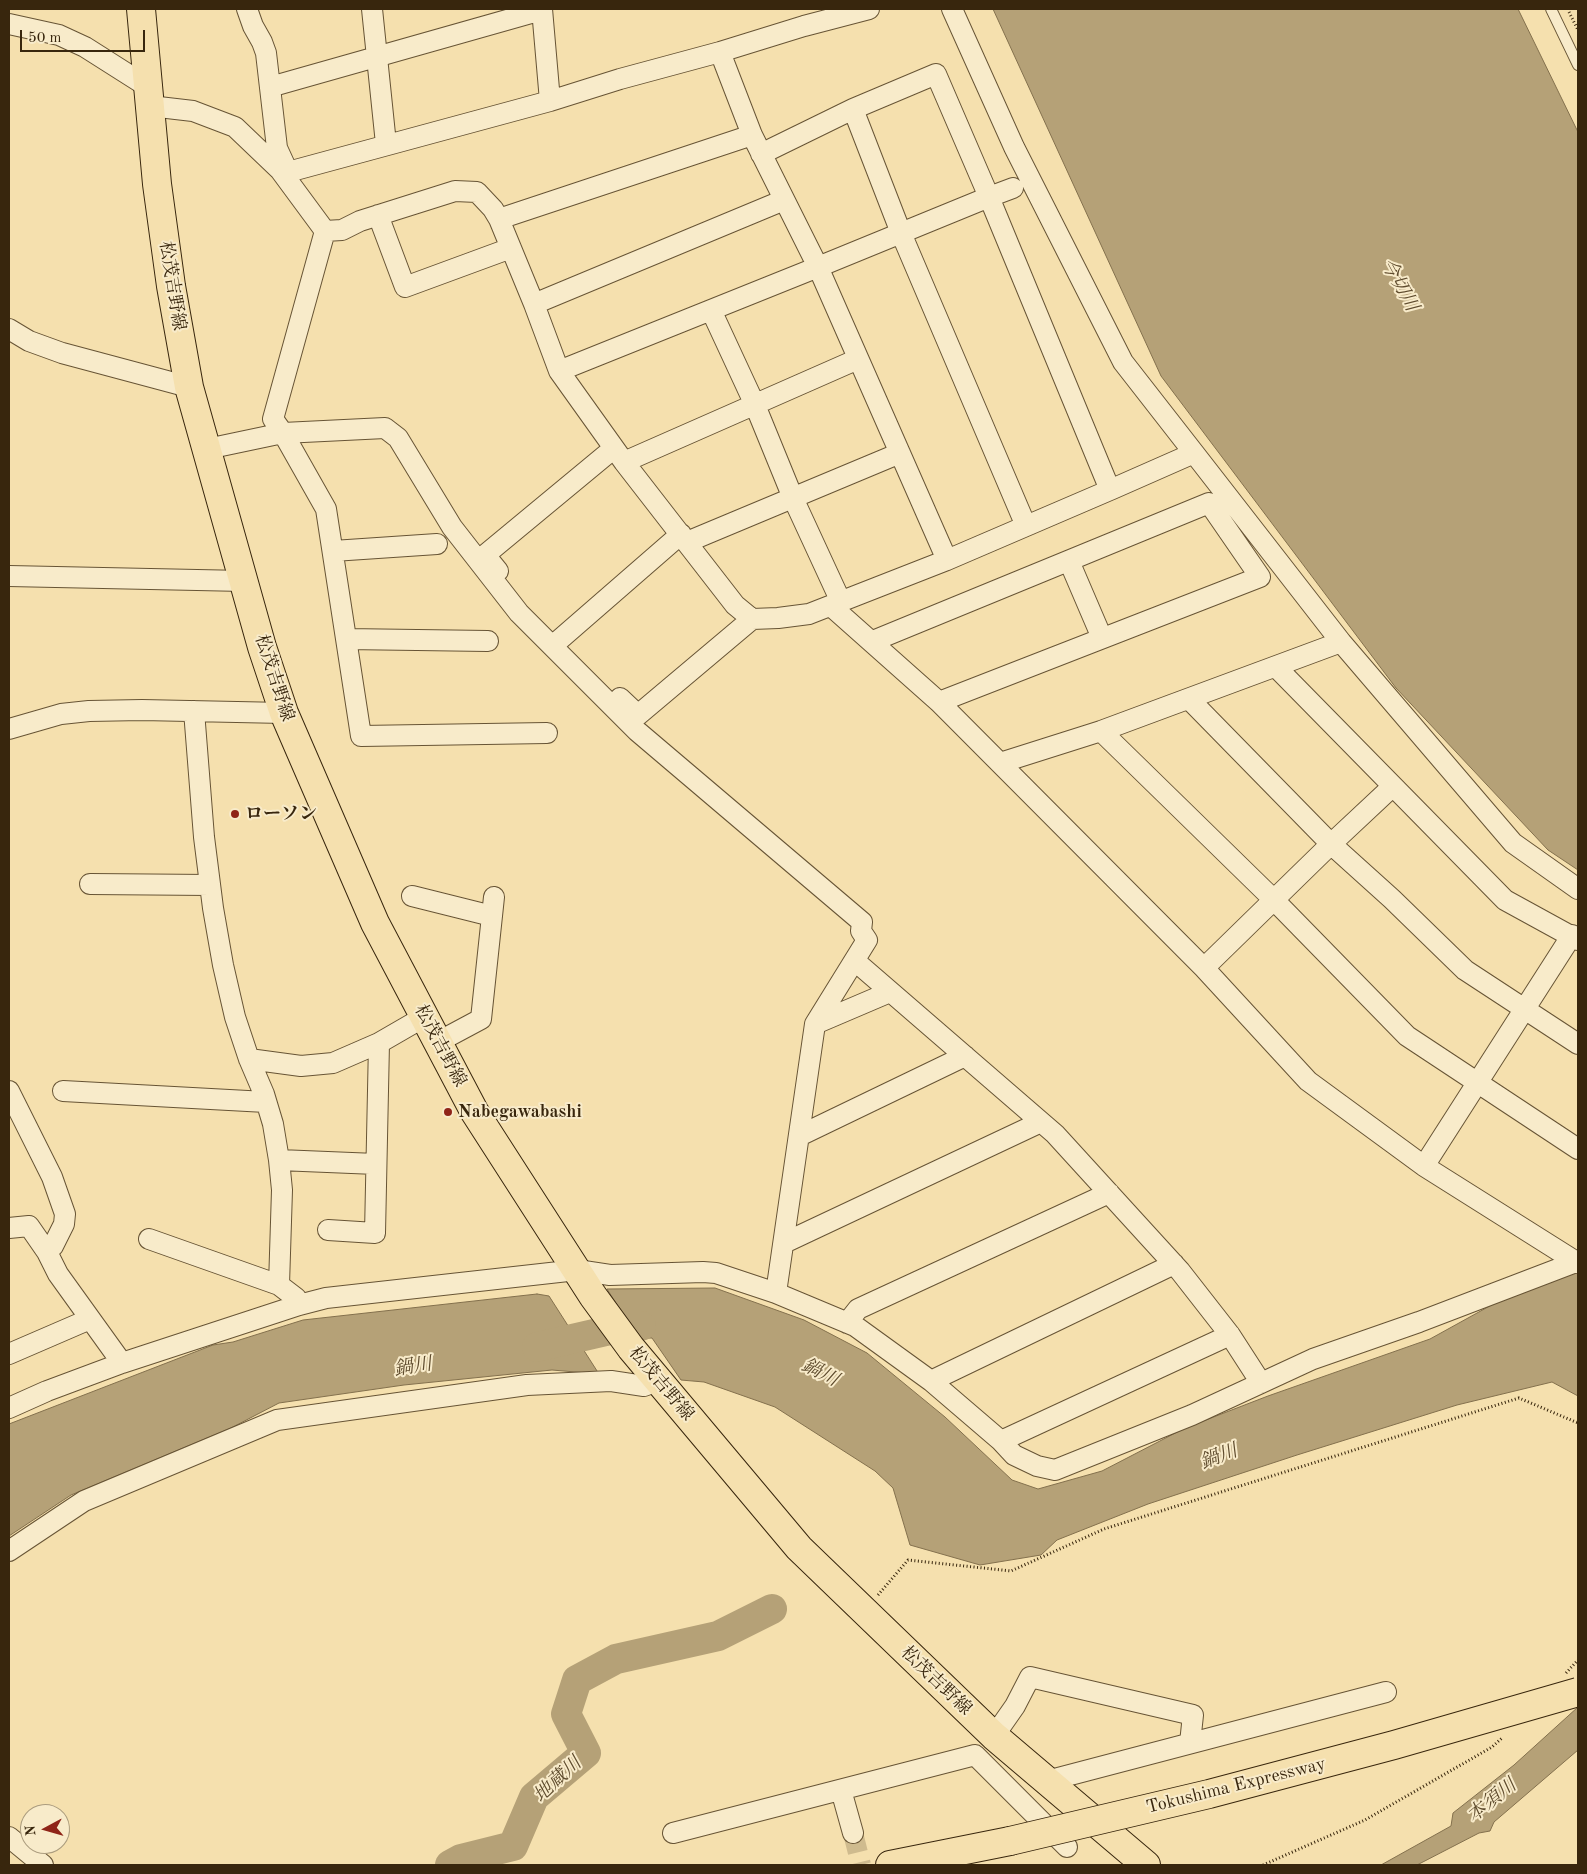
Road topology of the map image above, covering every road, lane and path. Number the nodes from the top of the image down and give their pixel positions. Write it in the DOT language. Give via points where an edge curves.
graph roads {
  1 [pos="141,9"];
  2 [pos="247,9"];
  3 [pos="372,9"];
  4 [pos="542,9"];
  5 [pos="869,9"];
  6 [pos="952,9"];
  7 [pos="1551,9"];
  8 [pos="1567,9"];
  9 [pos="803,17"];
  10 [pos="9,24"];
  11 [pos="1578,30"];
  12 [pos="720,52"];
  13 [pos="377,56"];
  14 [pos="1578,65"];
  15 [pos="270,87"];
  16 [pos="149,96"];
  17 [pos="550,100"];
  18 [pos="853,109"];
  19 [pos="752,135"];
  20 [pos="386,144"];
  21 [pos="761,154"];
  22 [pos="284,171"];
  23 [pos="1013,188"];
  24 [pos="989,197"];
  25 [pos="784,200"];
  26 [pos="378,215"];
  27 [pos="499,219"];
  28 [pos="325,232"];
  29 [pos="901,233"];
  30 [pos="511,248"];
  31 [pos="818,267"];
  32 [pos="534,304"];
  33 [pos="711,310"];
  34 [pos="9,329"];
  35 [pos="858,359"];
  36 [pos="558,370"];
  37 [pos="189,387"];
  38 [pos="755,405"];
  39 [pos="283,433"];
  40 [pos="207,449"];
  41 [pos="900,453"];
  42 [pos="1194,453"];
  43 [pos="618,456"];
  44 [pos="1110,490"];
  45 [pos="793,498"];
  46 [pos="1026,526"];
  47 [pos="684,538"];
  48 [pos="437,544"];
  49 [pos="333,551"];
  50 [pos="947,560"];
  51 [pos="1069,561"];
  52 [pos="9,576"];
  53 [pos="244,581"];
  54 [pos="836,604"];
  55 [pos="752,619"];
  56 [pos="1102,638"];
  57 [pos="346,639"];
  58 [pos="488,640"];
  59 [pos="558,641"];
  60 [pos="873,641"];
  61 [pos="1341,642"];
  62 [pos="1276,667"];
  63 [pos="1190,700"];
  64 [pos="939,702"];
  65 [pos="194,711"];
  66 [pos="284,713"];
  67 [pos="9,729"];
  68 [pos="1101,732"];
  69 [pos="547,733"];
  70 [pos="1000,763"];
  71 [pos="1393,786"];
  72 [pos="1331,844"];
  73 [pos="90,884"];
  74 [pos="210,885"];
  75 [pos="1578,889"];
  76 [pos="412,896"];
  77 [pos="1274,900"];
  78 [pos="1575,938"];
  79 [pos="855,961"];
  80 [pos="1204,968"];
  81 [pos="890,992"];
  82 [pos="1524,1009"];
  83 [pos="424,1017"];
  84 [pos="815,1024"];
  85 [pos="438,1042"];
  86 [pos="379,1043"];
  87 [pos="1578,1044"];
  88 [pos="965,1056"];
  89 [pos="249,1059"];
  90 [pos="1478,1083"];
  91 [pos="9,1091"];
  92 [pos="63,1091"];
  93 [pos="266,1102"];
  94 [pos="14,1115"];
  95 [pos="1041,1122"];
  96 [pos="799,1136"];
  97 [pos="1578,1150"];
  98 [pos="279,1160"];
  99 [pos="376,1164"];
  100 [pos="1424,1166"];
  101 [pos="1109,1193"];
  102 [pos="9,1228"];
  103 [pos="328,1230"];
  104 [pos="149,1239"];
  105 [pos="784,1243"];
  106 [pos="47,1252"];
  107 [pos="1577,1262"];
  108 [pos="1174,1264"];
  109 [pos="577,1270"];
  110 [pos="279,1285"];
  111 [pos="776,1294"];
  112 [pos="299,1305"];
  113 [pos="90,1319"];
  114 [pos="847,1322"];
  115 [pos="1230,1335"];
  116 [pos="9,1354"];
  117 [pos="122,1363"];
  118 [pos="658,1381"];
  119 [pos="931,1381"];
  120 [pos="1261,1383"];
  121 [pos="9,1408"];
  122 [pos="1578,1423"];
  123 [pos="1001,1441"];
  124 [pos="9,1551"];
  125 [pos="864,1611"];
  126 [pos="1578,1660"];
  127 [pos="1569,1685"];
  128 [pos="1386,1692"];
  129 [pos="1506,1734"];
  130 [pos="994,1736"];
  131 [pos="1190,1743"];
  132 [pos="1046,1781"];
  133 [pos="841,1790"];
  134 [pos="673,1833"];
  135 [pos="853,1833"];
  136 [pos="9,1837"];
  137 [pos="1067,1846"];
  138 [pos="43,1865"];
  139 [pos="890,1865"];
  140 [pos="1146,1865"];
  141 [pos="1263,1865"];
  1 -- 16 [label="main road, 松茂吉野線"];
  2 -- 15 [label="street" via="266,53"];
  3 -- 13 [label="street"];
  4 -- 13 [label="street"];
  4 -- 17 [label="street"];
  5 -- 9 [label="street"];
  6 -- 42 [label="street" via="1014,147 1123,362"];
  7 -- 14 [label="lane"];
  8 -- 11 [label="path"];
  9 -- 12 [label="street"];
  10 -- 16 [label="street" via="59,35 85,47"];
  12 -- 17 [label="street"];
  12 -- 19 [label="street"];
  13 -- 15 [label="street"];
  13 -- 20 [label="street"];
  15 -- 22 [label="street" via="277,148"];
  16 -- 22 [label="street" via="235,127"];
  16 -- 37 [label="main road, 松茂吉野線" via="171,286"];
  17 -- 20 [label="street"];
  18 -- 21 [label="street"];
  18 -- 24 [label="street" via="936,74"];
  18 -- 29 [label="street"];
  19 -- 21 [label="street"];
  19 -- 27 [label="street"];
  20 -- 22 [label="street"];
  21 -- 25 [label="street"];
  22 -- 28 [label="street"];
  23 -- 24 [label="street"];
  24 -- 29 [label="street"];
  24 -- 44 [label="street"];
  25 -- 31 [label="street"];
  25 -- 32 [label="street"];
  26 -- 27 [label="street" via="455,191 477,192"];
  26 -- 28 [label="street" via="342,230"];
  26 -- 30 [label="street" via="405,287"];
  27 -- 30 [label="street"];
  28 -- 39 [label="street" via="272,419"];
  29 -- 31 [label="street"];
  29 -- 46 [label="street"];
  30 -- 32 [label="street"];
  31 -- 33 [label="street"];
  31 -- 35 [label="street"];
  32 -- 36 [label="street"];
  33 -- 36 [label="street"];
  33 -- 38 [label="street"];
  34 -- 37 [label="street" via="29,341 62,353"];
  35 -- 38 [label="street"];
  35 -- 41 [label="street"];
  36 -- 43 [label="street"];
  37 -- 40 [label="main road, 松茂吉野線"];
  38 -- 43 [label="street"];
  38 -- 45 [label="street"];
  39 -- 40 [label="street"];
  39 -- 49 [label="street" via="326,508"];
  39 -- 79 [label="street" via="385,428 398,438 452,526 519,613 637,731 862,922 861,931 868,940"];
  40 -- 53 [label="main road, 松茂吉野線"];
  41 -- 45 [label="street"];
  41 -- 50 [label="street"];
  42 -- 44 [label="street"];
  42 -- 61 [label="street"];
  43 -- 47 [label="street"];
  43 -- 59 [label="street" via="485,555"];
  44 -- 46 [label="street"];
  45 -- 47 [label="street"];
  45 -- 54 [label="street"];
  46 -- 50 [label="street"];
  47 -- 55 [label="street" via="735,605"];
  47 -- 59 [label="street"];
  48 -- 49 [label="street"];
  49 -- 57 [label="street"];
  50 -- 54 [label="street"];
  51 -- 56 [label="street"];
  51 -- 56 [label="street" via="1210,503 1260,576"];
  51 -- 60 [label="street"];
  52 -- 53 [label="street"];
  53 -- 66 [label="main road, 松茂吉野線"];
  54 -- 55 [label="street" via="809,614"];
  54 -- 60 [label="street"];
  55 -- 59 [label="street" via="638,715"];
  56 -- 64 [label="street"];
  57 -- 58 [label="street"];
  57 -- 69 [label="street" via="361,736"];
  60 -- 64 [label="street"];
  61 -- 62 [label="street"];
  61 -- 75 [label="street" via="1513,843"];
  62 -- 63 [label="street"];
  62 -- 71 [label="street"];
  63 -- 68 [label="street"];
  63 -- 72 [label="street"];
  64 -- 70 [label="street"];
  65 -- 66 [label="street"];
  65 -- 67 [label="street" via="80,712"];
  65 -- 74 [label="street"];
  66 -- 83 [label="main road, 松茂吉野線" via="375,922"];
  68 -- 70 [label="street"];
  68 -- 77 [label="street"];
  70 -- 80 [label="street"];
  71 -- 72 [label="street"];
  71 -- 78 [label="street" via="1506,900"];
  72 -- 77 [label="street"];
  72 -- 82 [label="street" via="1465,970"];
  73 -- 74 [label="street"];
  74 -- 89 [label="street" via="227,982"];
  76 -- 85 [label="street" via="493,907 481,1019"];
  77 -- 80 [label="street"];
  77 -- 90 [label="street" via="1407,1036"];
  78 -- 82 [label="street"];
  79 -- 81 [label="street"];
  79 -- 84 [label="street"];
  80 -- 100 [label="street" via="1308,1081"];
  81 -- 84 [label="street"];
  81 -- 88 [label="street"];
  82 -- 87 [label="street"];
  82 -- 90 [label="street"];
  83 -- 85 [label="main road, 松茂吉野線"];
  83 -- 86 [label="street"];
  84 -- 96 [label="street"];
  85 -- 109 [label="main road, 松茂吉野線" via="474,1111"];
  86 -- 89 [label="street" via="333,1063 301,1066"];
  86 -- 99 [label="street"];
  88 -- 95 [label="street"];
  88 -- 96 [label="street"];
  89 -- 93 [label="street"];
  90 -- 97 [label="street"];
  90 -- 100 [label="street"];
  91 -- 94 [label="street"];
  92 -- 93 [label="street"];
  93 -- 98 [label="street"];
  94 -- 106 [label="street" via="52,1177 65,1214 64,1224"];
  95 -- 101 [label="street" via="1056,1134"];
  95 -- 105 [label="street"];
  96 -- 105 [label="street"];
  98 -- 99 [label="street"];
  98 -- 110 [label="street" via="282,1190"];
  99 -- 103 [label="street" via="375,1233"];
  100 -- 107 [label="street"];
  101 -- 108 [label="street"];
  101 -- 114 [label="street" via="858,1310"];
  102 -- 106 [label="street" via="28,1226"];
  104 -- 110 [label="street"];
  105 -- 111 [label="street"];
  106 -- 113 [label="street" via="58,1274"];
  107 -- 120 [label="street" via="1313,1359"];
  108 -- 115 [label="street"];
  108 -- 119 [label="street"];
  109 -- 111 [label="street" via="610,1275 716,1273"];
  109 -- 112 [label="street" via="326,1298"];
  109 -- 118 [label="main road, 松茂吉野線" via="630,1348"];
  110 -- 112 [label="street" via="296,1298"];
  111 -- 114 [label="street"];
  112 -- 117 [label="street"];
  113 -- 116 [label="street"];
  113 -- 117 [label="street"];
  114 -- 119 [label="street"];
  115 -- 120 [label="street"];
  115 -- 123 [label="street"];
  117 -- 121 [label="street"];
  118 -- 124 [label="street" via="644,1386 611,1381 528,1385 277,1420 84,1501"];
  118 -- 125 [label="main road, 松茂吉野線" via="799,1548"];
  119 -- 123 [label="street"];
  120 -- 123 [label="street" via="1192,1415 1055,1470 1014,1455"];
  122 -- 125 [label="path" via="1519,1398 1104,1529 1011,1571 908,1560"];
  125 -- 130 [label="main road, 松茂吉野線"];
  126 -- 127 [label="path"];
  127 -- 139 [label="main road, Tokushima Expressway, bridge" via="1394,1745 1209,1794 1010,1841"];
  128 -- 131 [label="street"];
  129 -- 141 [label="path" via="1492,1747 1365,1820"];
  130 -- 131 [label="street" via="1030,1677 1194,1715"];
  130 -- 132 [label="main road, 松茂吉野線"];
  131 -- 132 [label="street"];
  132 -- 140 [label="main road, 松茂吉野線"];
  133 -- 134 [label="street"];
  133 -- 135 [label="street"];
  133 -- 137 [label="street" via="975,1755"];
  136 -- 138 [label="street"];
}
